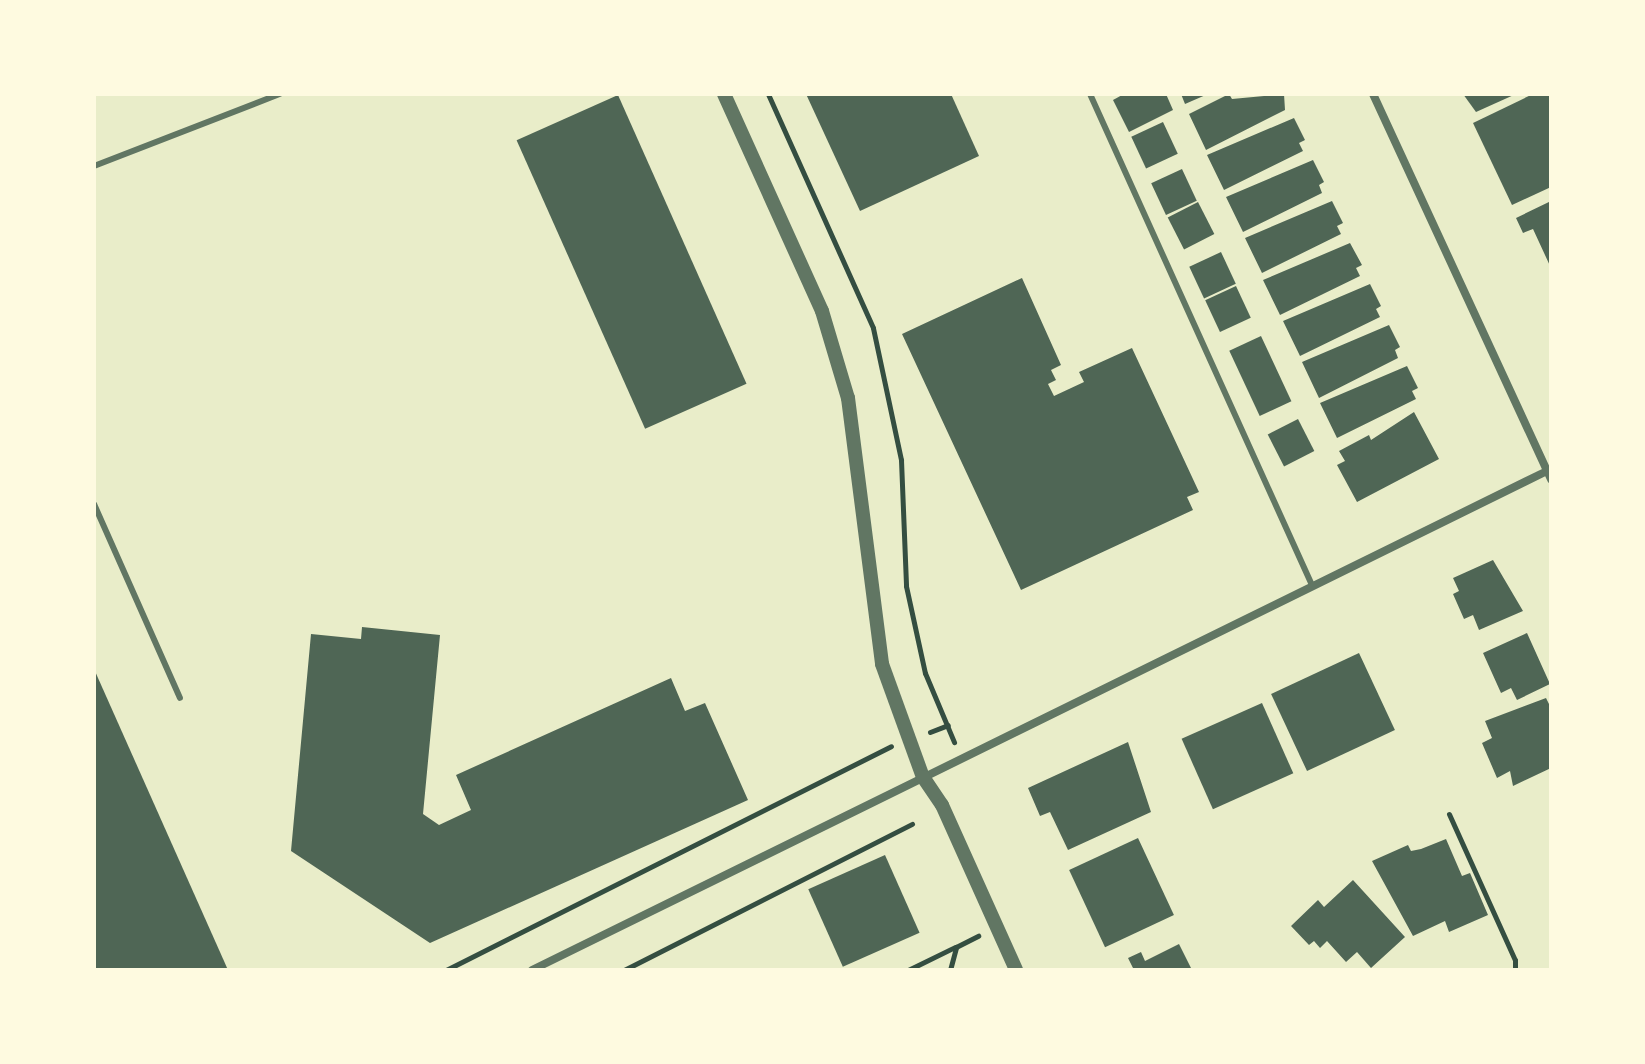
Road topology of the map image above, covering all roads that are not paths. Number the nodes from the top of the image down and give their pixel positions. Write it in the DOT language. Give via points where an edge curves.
graph roads {
  1 [pos="280,94"];
  2 [pos="724,94"];
  3 [pos="1090,94"];
  4 [pos="1373,94"];
  5 [pos="94,166"];
  6 [pos="1547,471"];
  7 [pos="1551,480"];
  8 [pos="94,504"];
  9 [pos="1311,583"];
  10 [pos="180,698"];
  11 [pos="923,777"];
  12 [pos="532,970"];
  13 [pos="1016,970"];
  1 -- 5 [label="lane"];
  2 -- 11 [label="street" via="822,311 848,398 873,626"];
  3 -- 9 [label="lane"];
  4 -- 6 [label="street"];
  6 -- 7 [label="street"];
  6 -- 9 [label="street"];
  8 -- 10 [label="lane"];
  9 -- 11 [label="street"];
  11 -- 12 [label="street"];
  11 -- 13 [label="street" via="942,805"];
}
